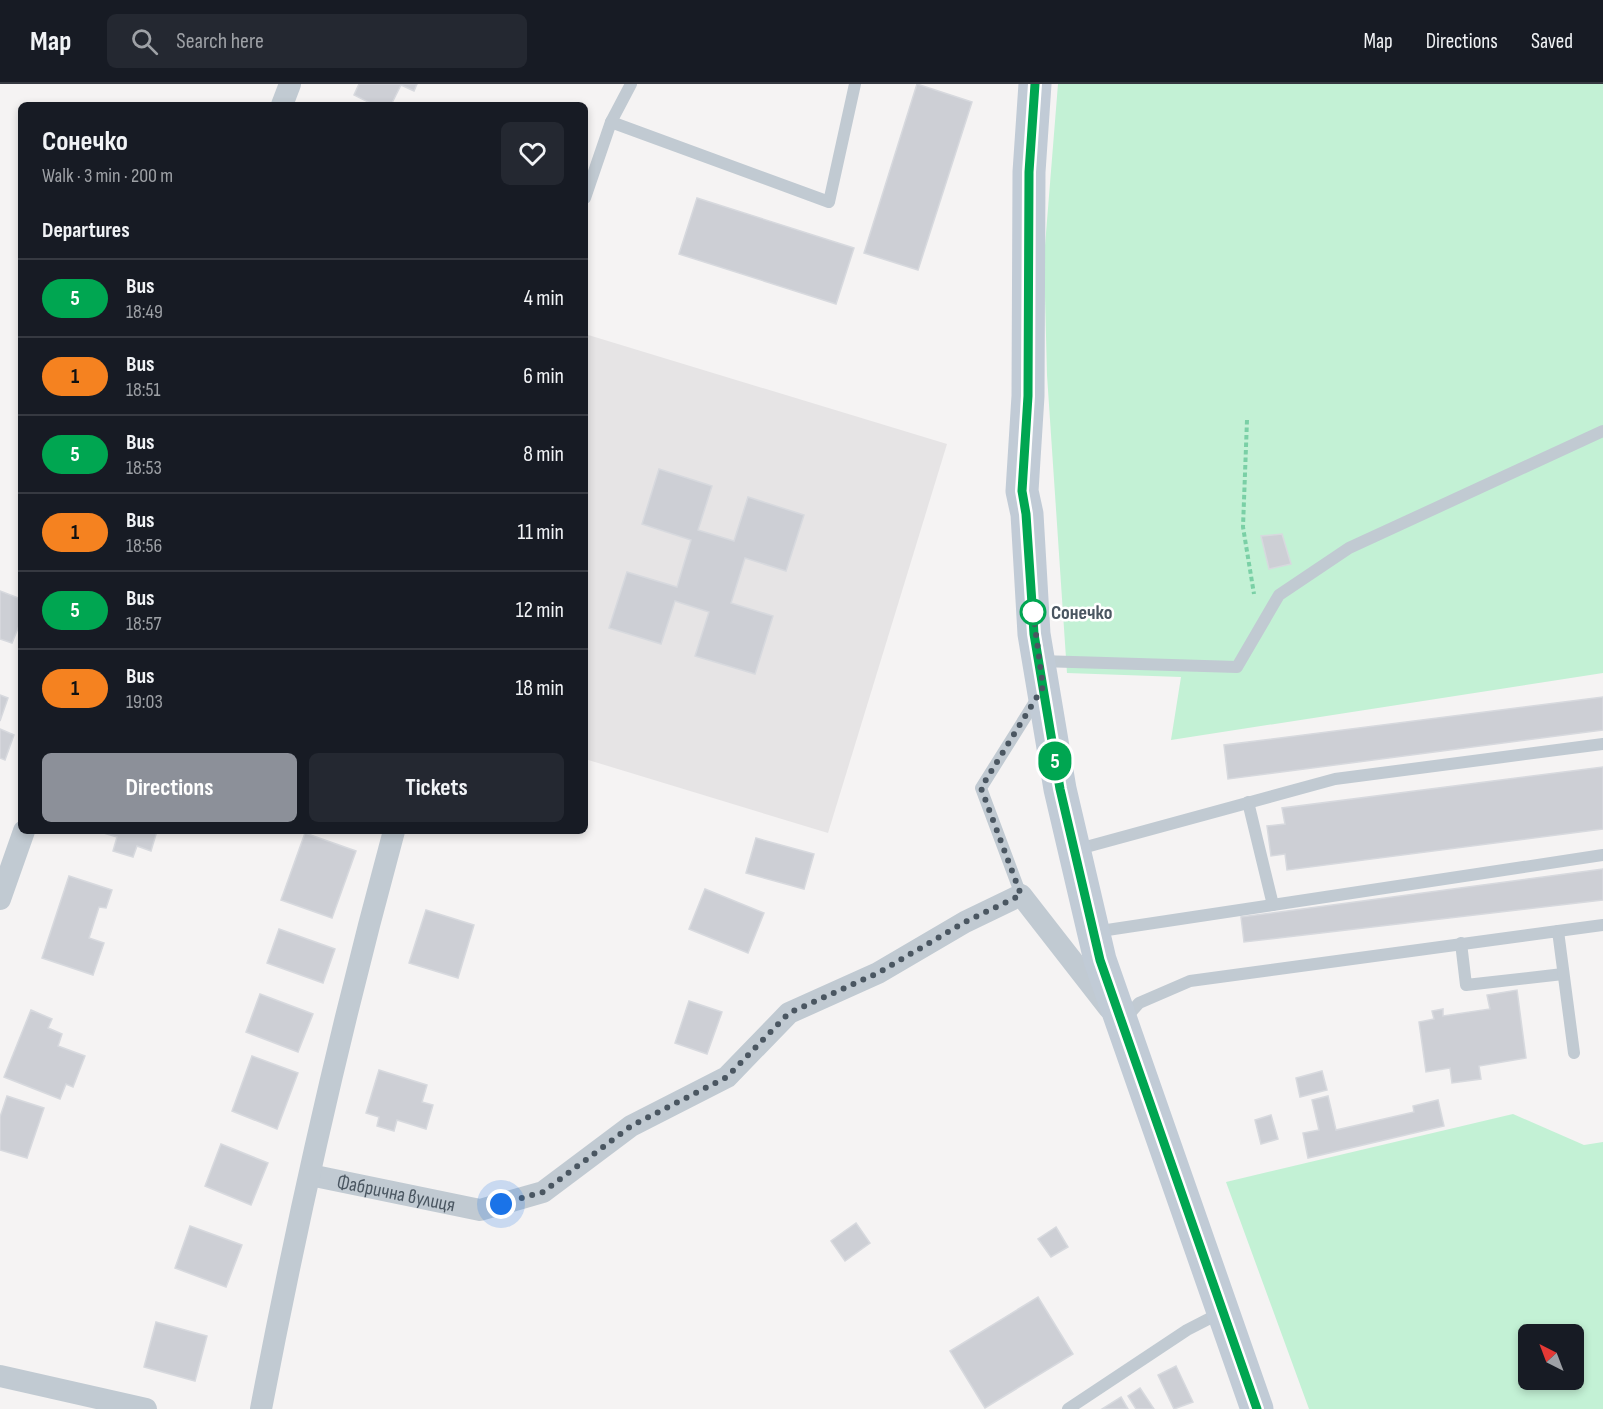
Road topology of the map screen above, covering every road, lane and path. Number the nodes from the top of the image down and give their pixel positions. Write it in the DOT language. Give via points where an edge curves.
graph roads {
  1 [pos="290,84"];
  2 [pos="631,84"];
  3 [pos="855,84"];
  4 [pos="1035,84"];
  5 [pos="283,102"];
  6 [pos="611,122"];
  7 [pos="588,189"];
  8 [pos="1247,420"];
  9 [pos="1603,431"];
  10 [pos="1260,627"];
  11 [pos="1041,674"];
  12 [pos="1603,744"];
  13 [pos="1248,802"];
  14 [pos="23,834"];
  15 [pos="393,834"];
  16 [pos="1074,851"];
  17 [pos="1603,855"];
  18 [pos="1021,895"];
  19 [pos="0,899"];
  20 [pos="1273,905"];
  21 [pos="1603,926"];
  22 [pos="1558,931"];
  23 [pos="1093,933"];
  24 [pos="1461,944"];
  25 [pos="1563,974"];
  26 [pos="1121,1023"];
  27 [pos="1574,1053"];
  28 [pos="310,1175"];
  29 [pos="1223,1312"];
  30 [pos="0,1376"];
  31 [pos="146,1409"];
  32 [pos="261,1409"];
  33 [pos="1068,1409"];
  34 [pos="1257,1409"];
  1 -- 5 [label="street"];
  2 -- 6 [label="lane"];
  3 -- 6 [label="lane" via="830,202"];
  4 -- 11 [label="street" via="1029,172 1028,396 1022,491"];
  6 -- 7 [label="lane"];
  8 -- 10 [label="path" via="1243,527"];
  9 -- 10 [label="lane" via="1349,548 1279,595"];
  10 -- 11 [label="lane" via="1237,667"];
  11 -- 16 [label="street"];
  11 -- 18 [label="lane" via="981,788"];
  12 -- 13 [label="lane" via="1335,778"];
  13 -- 16 [label="lane"];
  13 -- 20 [label="lane"];
  14 -- 19 [label="street"];
  15 -- 28 [label="street, Фабрична вулиця"];
  16 -- 23 [label="street"];
  17 -- 20 [label="lane"];
  18 -- 26 [label="street"];
  18 -- 28 [label="street, Фабрична вулиця" via="965,922 878,973 789,1013 727,1077 631,1126 543,1192 480,1210"];
  20 -- 23 [label="lane"];
  21 -- 22 [label="lane"];
  22 -- 24 [label="lane"];
  22 -- 25 [label="lane"];
  23 -- 26 [label="street"];
  24 -- 25 [label="lane" via="1466,985"];
  24 -- 26 [label="lane" via="1190,981 1139,1003"];
  25 -- 27 [label="lane"];
  26 -- 29 [label="street"];
  28 -- 32 [label="street, Фабрична вулиця"];
  29 -- 33 [label="lane" via="1187,1330"];
  29 -- 34 [label="street"];
  30 -- 31 [label="street"];
}
